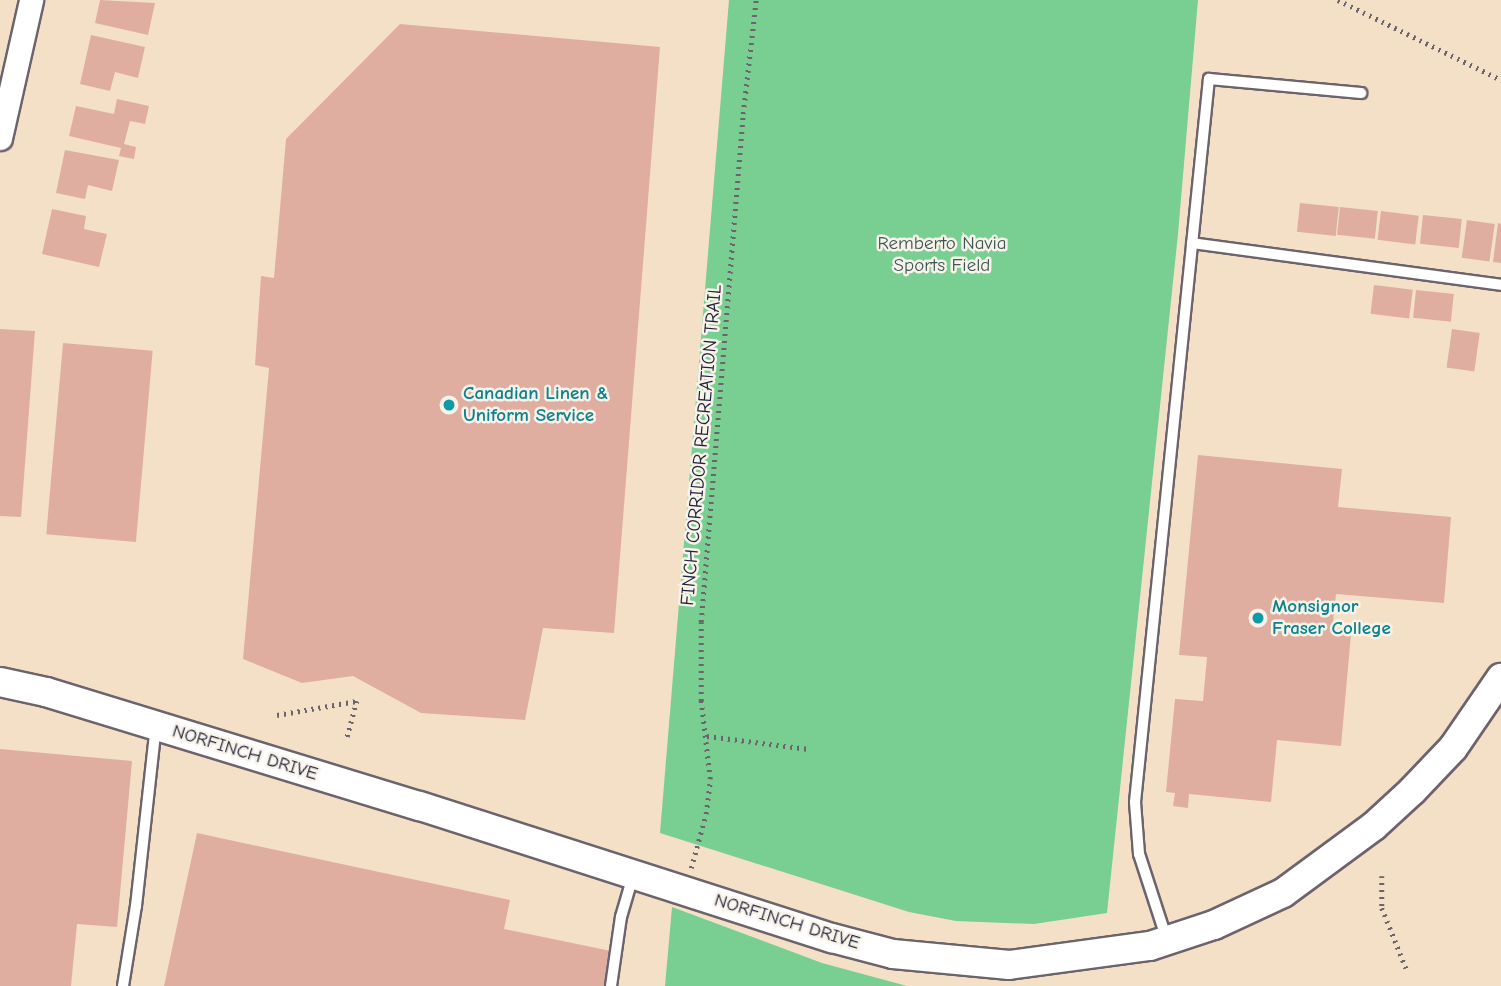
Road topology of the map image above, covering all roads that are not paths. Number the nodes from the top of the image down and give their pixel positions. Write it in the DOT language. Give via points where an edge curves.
graph roads {
  1 [pos="31,0"];
  2 [pos="1361,93"];
  3 [pos="0,138"];
  4 [pos="1192,243"];
  5 [pos="1501,285"];
  6 [pos="1501,678"];
  7 [pos="0,682"];
  8 [pos="156,726"];
  9 [pos="633,875"];
  10 [pos="1167,940"];
  11 [pos="122,986"];
  12 [pos="611,986"];
  1 -- 3 [label="street"];
  2 -- 4 [label="lane" via="1209,79"];
  4 -- 5 [label="lane"];
  4 -- 10 [label="lane" via="1135,803 1139,854"];
  6 -- 10 [label="street, NORFINCH DRIVE" via="1453,748 1374,827 1283,892 1214,925"];
  7 -- 8 [label="street, NORFINCH DRIVE"];
  8 -- 9 [label="street, NORFINCH DRIVE"];
  8 -- 11 [label="lane" via="136,906"];
  9 -- 10 [label="street, NORFINCH DRIVE" via="832,937 906,955 1009,965"];
  9 -- 12 [label="lane" via="621,917"];
}
